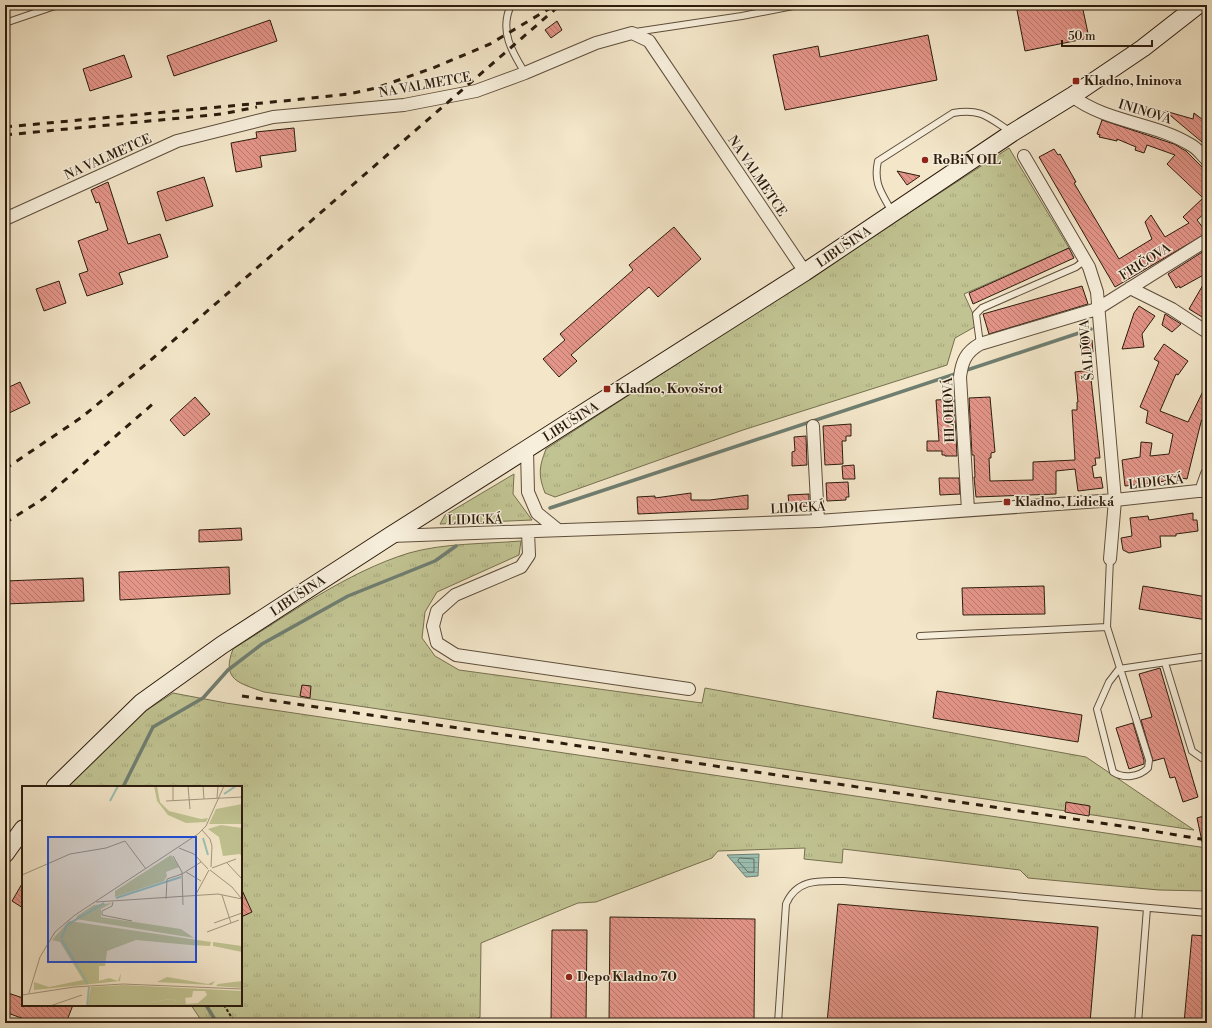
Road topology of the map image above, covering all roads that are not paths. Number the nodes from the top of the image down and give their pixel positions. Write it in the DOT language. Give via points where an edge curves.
graph roads {
  1 [pos="58,5"];
  2 [pos="511,5"];
  3 [pos="798,5"];
  4 [pos="1198,5"];
  5 [pos="5,23"];
  6 [pos="632,32"];
  7 [pos="525,73"];
  8 [pos="1072,96"];
  9 [pos="1012,133"];
  10 [pos="1024,156"];
  11 [pos="1207,160"];
  12 [pos="893,214"];
  13 [pos="5,219"];
  14 [pos="1207,240"];
  15 [pos="1085,260"];
  16 [pos="806,272"];
  17 [pos="1130,288"];
  18 [pos="1098,309"];
  19 [pos="1207,332"];
  20 [pos="980,344"];
  21 [pos="813,426"];
  22 [pos="526,450"];
  23 [pos="1207,474"];
  24 [pos="1204,491"];
  25 [pos="1115,500"];
  26 [pos="968,510"];
  27 [pos="818,521"];
  28 [pos="558,530"];
  29 [pos="528,532"];
  30 [pos="390,536"];
  31 [pos="1110,559"];
  32 [pos="1107,628"];
  33 [pos="920,636"];
  34 [pos="1207,658"];
  35 [pos="1166,663"];
  36 [pos="1119,669"];
  37 [pos="689,689"];
  38 [pos="1207,758"];
  39 [pos="56,786"];
  40 [pos="22,831"];
  41 [pos="5,854"];
  42 [pos="1147,908"];
  43 [pos="1207,913"];
  44 [pos="778,1023"];
  45 [pos="1138,1023"];
  1 -- 5 [label="lane"];
  2 -- 7 [label="lane" via="506,36 510,49"];
  3 -- 6 [label="lane"];
  4 -- 8 [label="main road, LIBUŠINA" via="1143,48"];
  6 -- 7 [label="street, NA VALMETCE" via="596,43"];
  6 -- 16 [label="street, NA VALMETCE" via="649,40"];
  7 -- 13 [label="street, NA VALMETCE" via="456,96 404,105 274,117 177,141"];
  8 -- 9 [label="main road, LIBUŠINA"];
  8 -- 11 [label="street, ININOVA" via="1086,107 1171,134 1193,146"];
  9 -- 12 [label="main road, LIBUŠINA"];
  9 -- 12 [label="lane" via="979,112 967,110 953,113 878,161 875,174 878,186"];
  10 -- 15 [label="street, ŠALDOVA"];
  12 -- 16 [label="main road, LIBUŠINA"];
  14 -- 17 [label="street, FRIČOVA"];
  15 -- 18 [label="street, ŠALDOVA" via="1097,292"];
  15 -- 20 [label="lane" via="1076,267 982,308 976,314"];
  16 -- 22 [label="main road, LIBUŠINA"];
  17 -- 18 [label="street, FRIČOVA"];
  17 -- 19 [label="street" via="1172,309"];
  18 -- 20 [label="street, HLOHOVÁ"];
  18 -- 25 [label="street, ŠALDOVA"];
  20 -- 26 [label="street, HLOHOVÁ" via="971,350 962,363 960,377"];
  21 -- 27 [label="street"];
  22 -- 28 [label="street" via="528,492 537,513"];
  22 -- 30 [label="main road, LIBUŠINA"];
  23 -- 24 [label="street"];
  24 -- 25 [label="street, LIDICKÁ"];
  25 -- 26 [label="street, LIDICKÁ"];
  25 -- 31 [label="street, ŠALDOVA"];
  26 -- 27 [label="street, LIDICKÁ"];
  27 -- 28 [label="street, LIDICKÁ"];
  28 -- 29 [label="street, LIDICKÁ"];
  29 -- 30 [label="street, LIDICKÁ"];
  29 -- 37 [label="street" via="530,555 521,567 455,595 438,611 433,626 438,643 456,655"];
  30 -- 39 [label="main road, LIBUŠINA" via="222,645 141,703"];
  31 -- 32 [label="lane"];
  32 -- 33 [label="lane"];
  32 -- 36 [label="lane"];
  34 -- 35 [label="lane"];
  35 -- 36 [label="lane"];
  35 -- 38 [label="lane" via="1192,750 1202,758"];
  36 -- 36 [label="lane" via="1109,682 1097,709 1113,772 1128,777 1144,772 1148,768 1149,760"];
  40 -- 41 [label="main road"];
  42 -- 43 [label="lane"];
  42 -- 44 [label="lane" via="844,881 820,881 802,885 790,894 786,904"];
  42 -- 45 [label="lane"];
}
